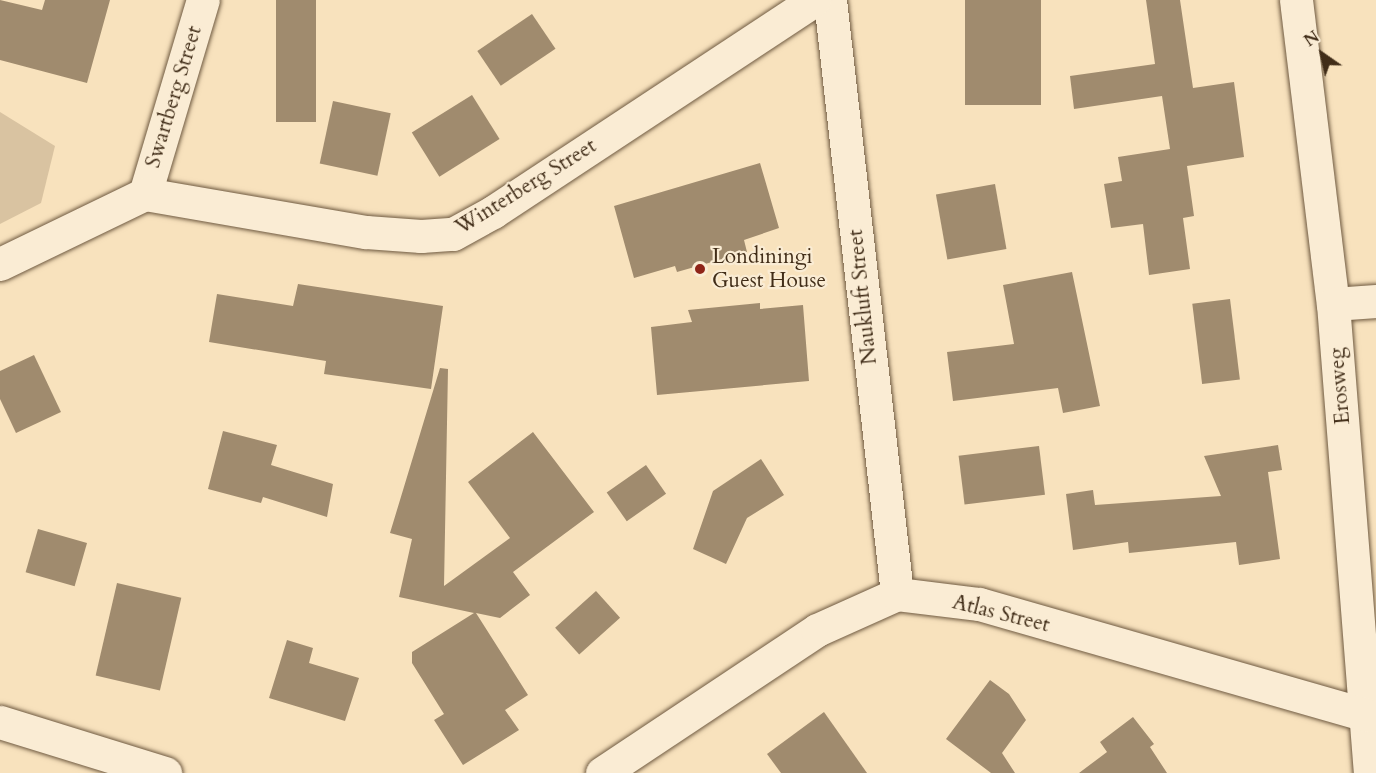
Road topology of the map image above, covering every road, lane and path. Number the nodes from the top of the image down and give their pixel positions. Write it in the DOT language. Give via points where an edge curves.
graph roads {
  1 [pos="203,0"];
  2 [pos="814,0"];
  3 [pos="830,0"];
  4 [pos="1296,0"];
  5 [pos="145,194"];
  6 [pos="0,264"];
  7 [pos="1376,300"];
  8 [pos="1334,304"];
  9 [pos="897,594"];
  10 [pos="1369,649"];
  11 [pos="1367,715"];
  12 [pos="0,722"];
  13 [pos="165,773"];
  14 [pos="602,773"];
  15 [pos="1370,773"];
  1 -- 5 [label="street, Swartberg Street"];
  2 -- 5 [label="street, Winterberg Street" via="493,212 453,234 366,232"];
  3 -- 9 [label="street, Naukluft Street"];
  4 -- 8 [label="street, Erosweg"];
  5 -- 6 [label="street"];
  7 -- 8 [label="street"];
  8 -- 10 [label="street, Erosweg"];
  9 -- 11 [label="street, Atlas Street" via="979,604"];
  9 -- 14 [label="street" via="817,630"];
  10 -- 11 [label="street, Erosweg"];
  11 -- 15 [label="street, Erosweg"];
  12 -- 13 [label="street"];
}
